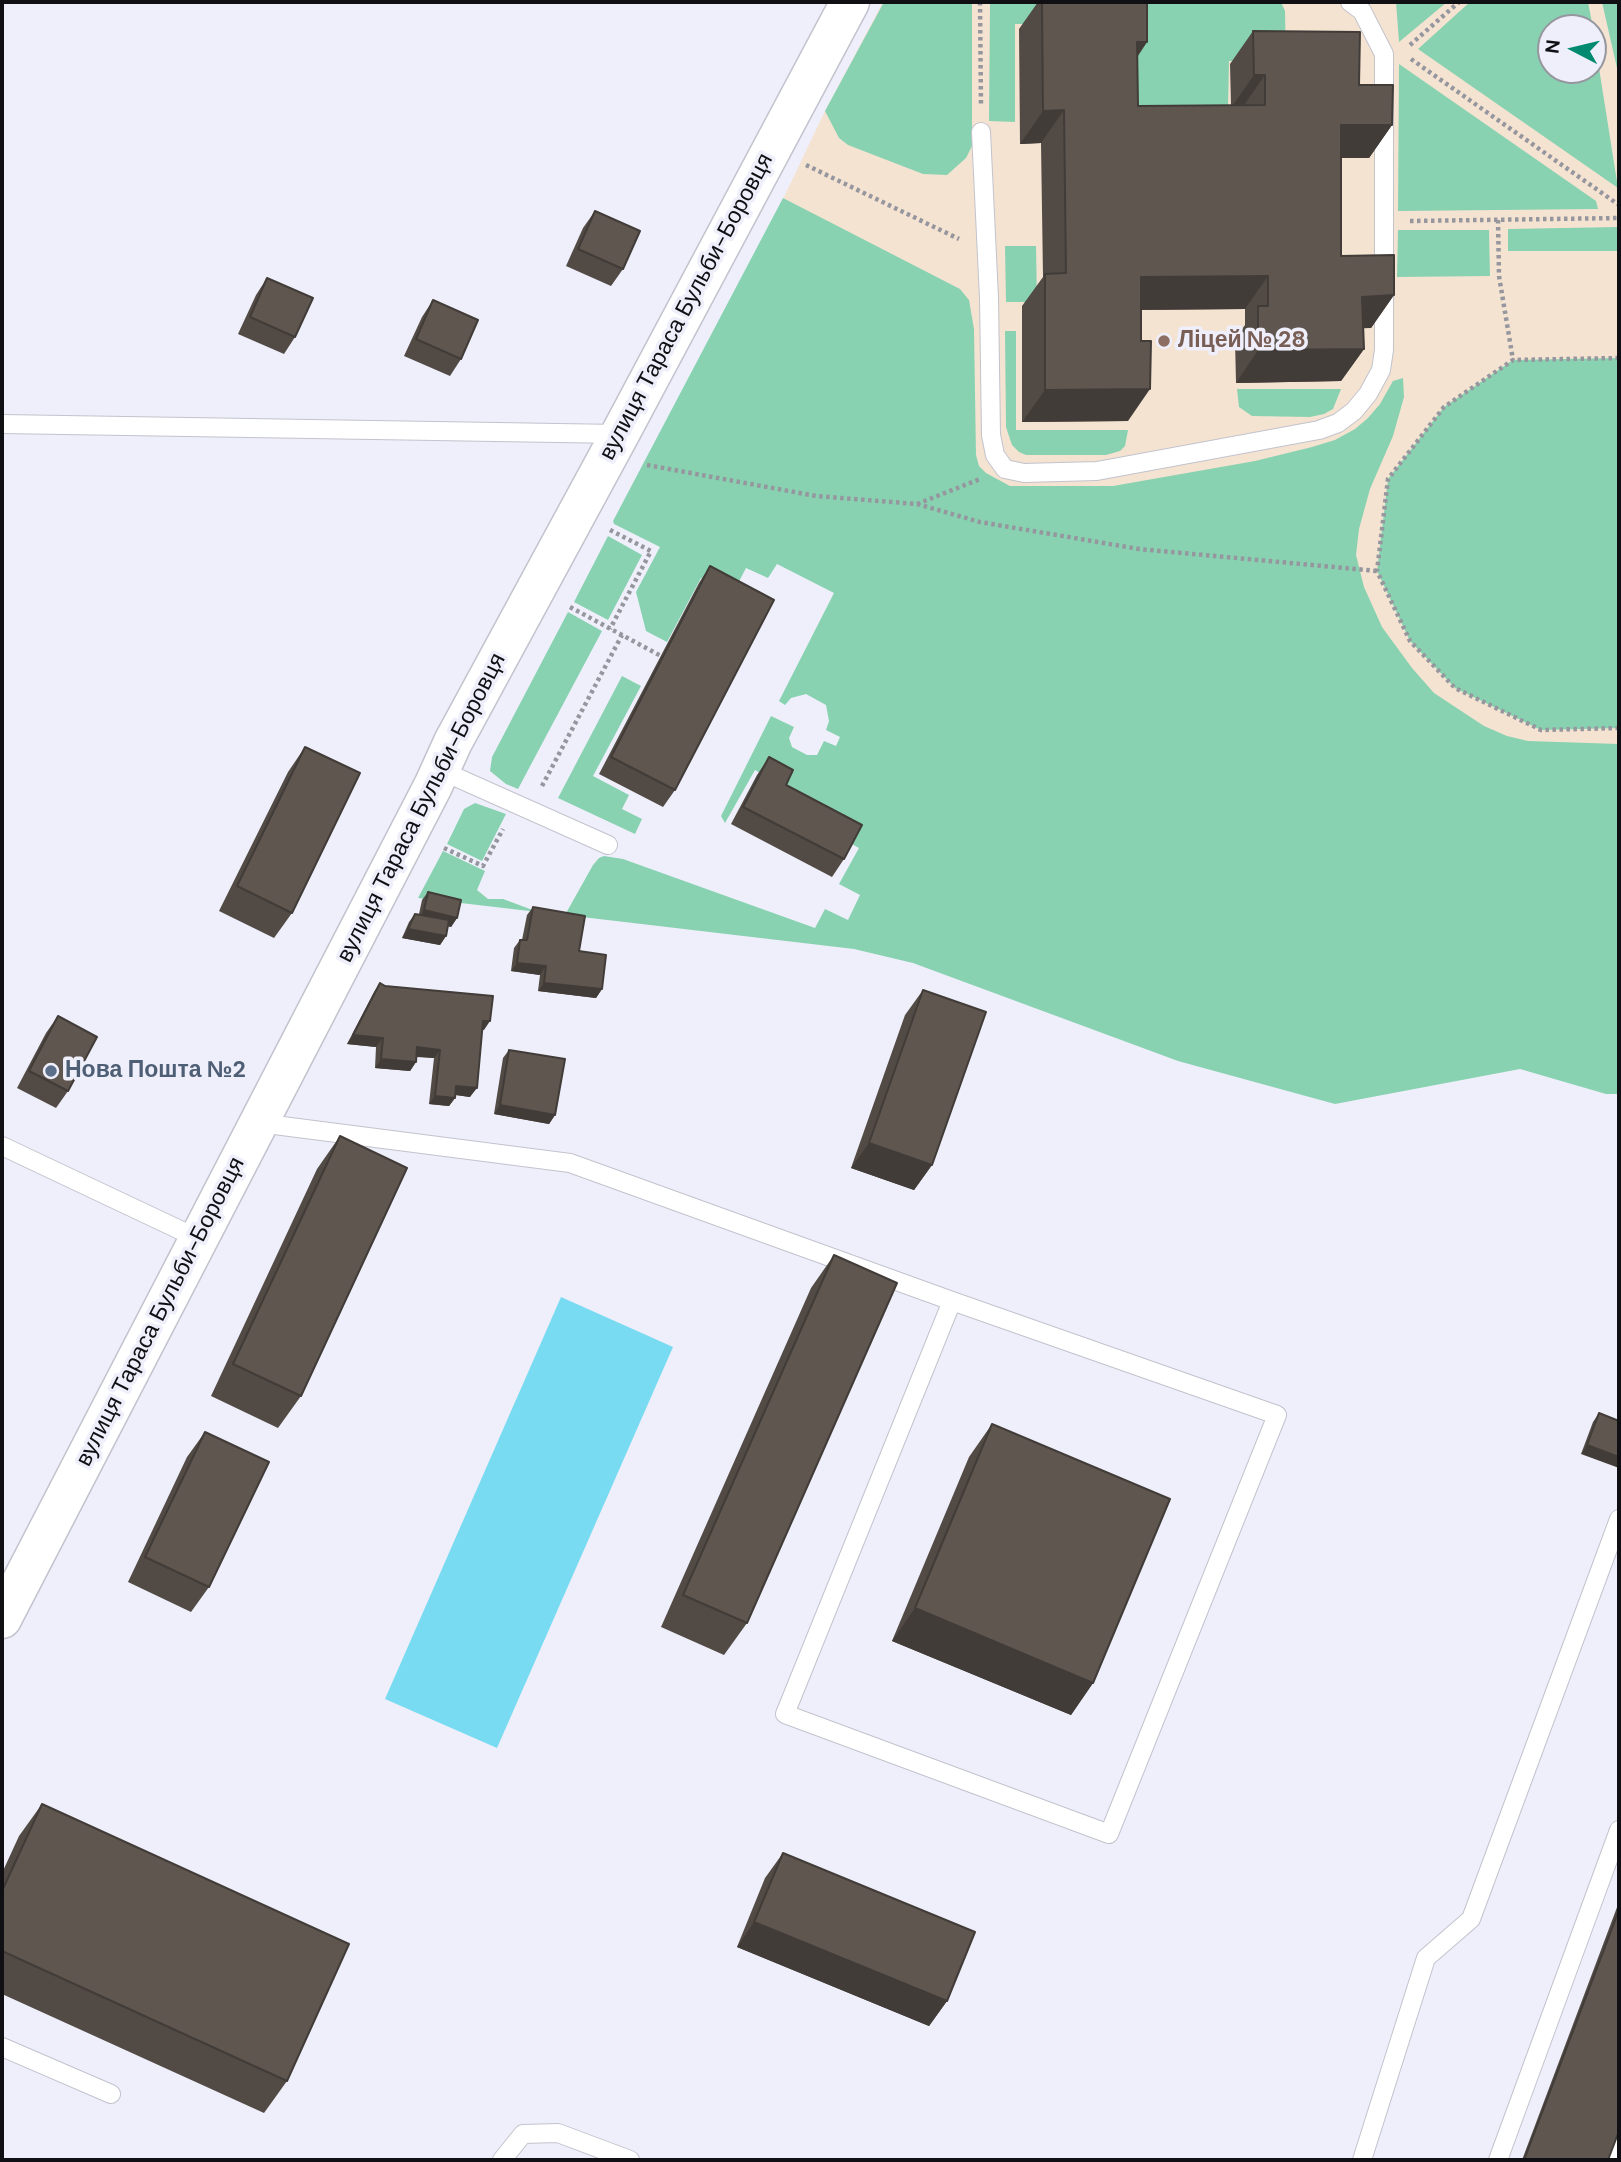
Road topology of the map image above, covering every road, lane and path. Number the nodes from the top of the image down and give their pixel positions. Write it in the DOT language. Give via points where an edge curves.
graph roads {
  1 [pos="850,2"];
  2 [pos="980,2"];
  3 [pos="1349,2"];
  4 [pos="1459,2"];
  5 [pos="981,132"];
  6 [pos="796,160"];
  7 [pos="1619,205"];
  8 [pos="1619,218"];
  9 [pos="1498,220"];
  10 [pos="1385,221"];
  11 [pos="987,253"];
  12 [pos="1619,358"];
  13 [pos="1513,360"];
  14 [pos="2,424"];
  15 [pos="630,449"];
  16 [pos="1005,469"];
  17 [pos="917,504"];
  18 [pos="606,528"];
  19 [pos="1377,572"];
  20 [pos="566,605"];
  21 [pos="610,629"];
  22 [pos="622,635"];
  23 [pos="660,656"];
  24 [pos="1619,728"];
  25 [pos="440,770"];
  26 [pos="522,807"];
  27 [pos="608,845"];
  28 [pos="440,846"];
  29 [pos="259,1123"];
  30 [pos="2,1146"];
  31 [pos="199,1239"];
  32 [pos="951,1301"];
  33 [pos="1619,1519"];
  34 [pos="2,1619"];
  35 [pos="1619,1830"];
  36 [pos="2,2047"];
  37 [pos="111,2094"];
  38 [pos="1619,2145"];
  39 [pos="502,2160"];
  40 [pos="630,2160"];
  41 [pos="1362,2160"];
  42 [pos="1498,2160"];
  43 [pos="1614,2160"];
  1 -- 15 [label="street, вулиця Тараса Бульби-Боровця"];
  2 -- 5 [label="path"];
  3 -- 10 [label="lane" via="1362,11 1384,54"];
  4 -- 7 [label="path" via="1401,53"];
  5 -- 11 [label="lane"];
  6 -- 11 [label="path"];
  8 -- 9 [label="path"];
  9 -- 10 [label="path"];
  9 -- 13 [label="path" via="1499,276"];
  10 -- 16 [label="lane" via="1381,370 1368,394 1338,423 1097,471 1024,473"];
  11 -- 16 [label="lane" via="990,435"];
  12 -- 13 [label="path"];
  13 -- 19 [label="path" via="1444,407 1388,479"];
  14 -- 15 [label="lane"];
  15 -- 17 [label="path" via="816,496"];
  15 -- 25 [label="street, вулиця Тараса Бульби-Боровця" via="459,730"];
  16 -- 17 [label="path"];
  17 -- 19 [label="path" via="980,522 1139,550"];
  18 -- 21 [label="path" via="651,551"];
  19 -- 24 [label="path" via="1410,641 1455,688 1541,730"];
  20 -- 21 [label="path"];
  21 -- 22 [label="path"];
  22 -- 23 [label="path"];
  22 -- 26 [label="path"];
  25 -- 26 [label="lane"];
  25 -- 29 [label="street, вулиця Тараса Бульби-Боровця"];
  26 -- 27 [label="lane"];
  26 -- 28 [label="path" via="483,866"];
  29 -- 31 [label="street, вулиця Тараса Бульби-Боровця"];
  29 -- 32 [label="lane" via="570,1163"];
  30 -- 31 [label="lane"];
  31 -- 34 [label="street, вулиця Тараса Бульби-Боровця"];
  32 -- 32 [label="lane" via="785,1714 1109,1834 1277,1415"];
  33 -- 41 [label="lane" via="1471,1919 1426,1958"];
  35 -- 42 [label="lane"];
  36 -- 37 [label="lane"];
  38 -- 43 [label="lane"];
  39 -- 40 [label="lane" via="523,2134 558,2133"];
}
